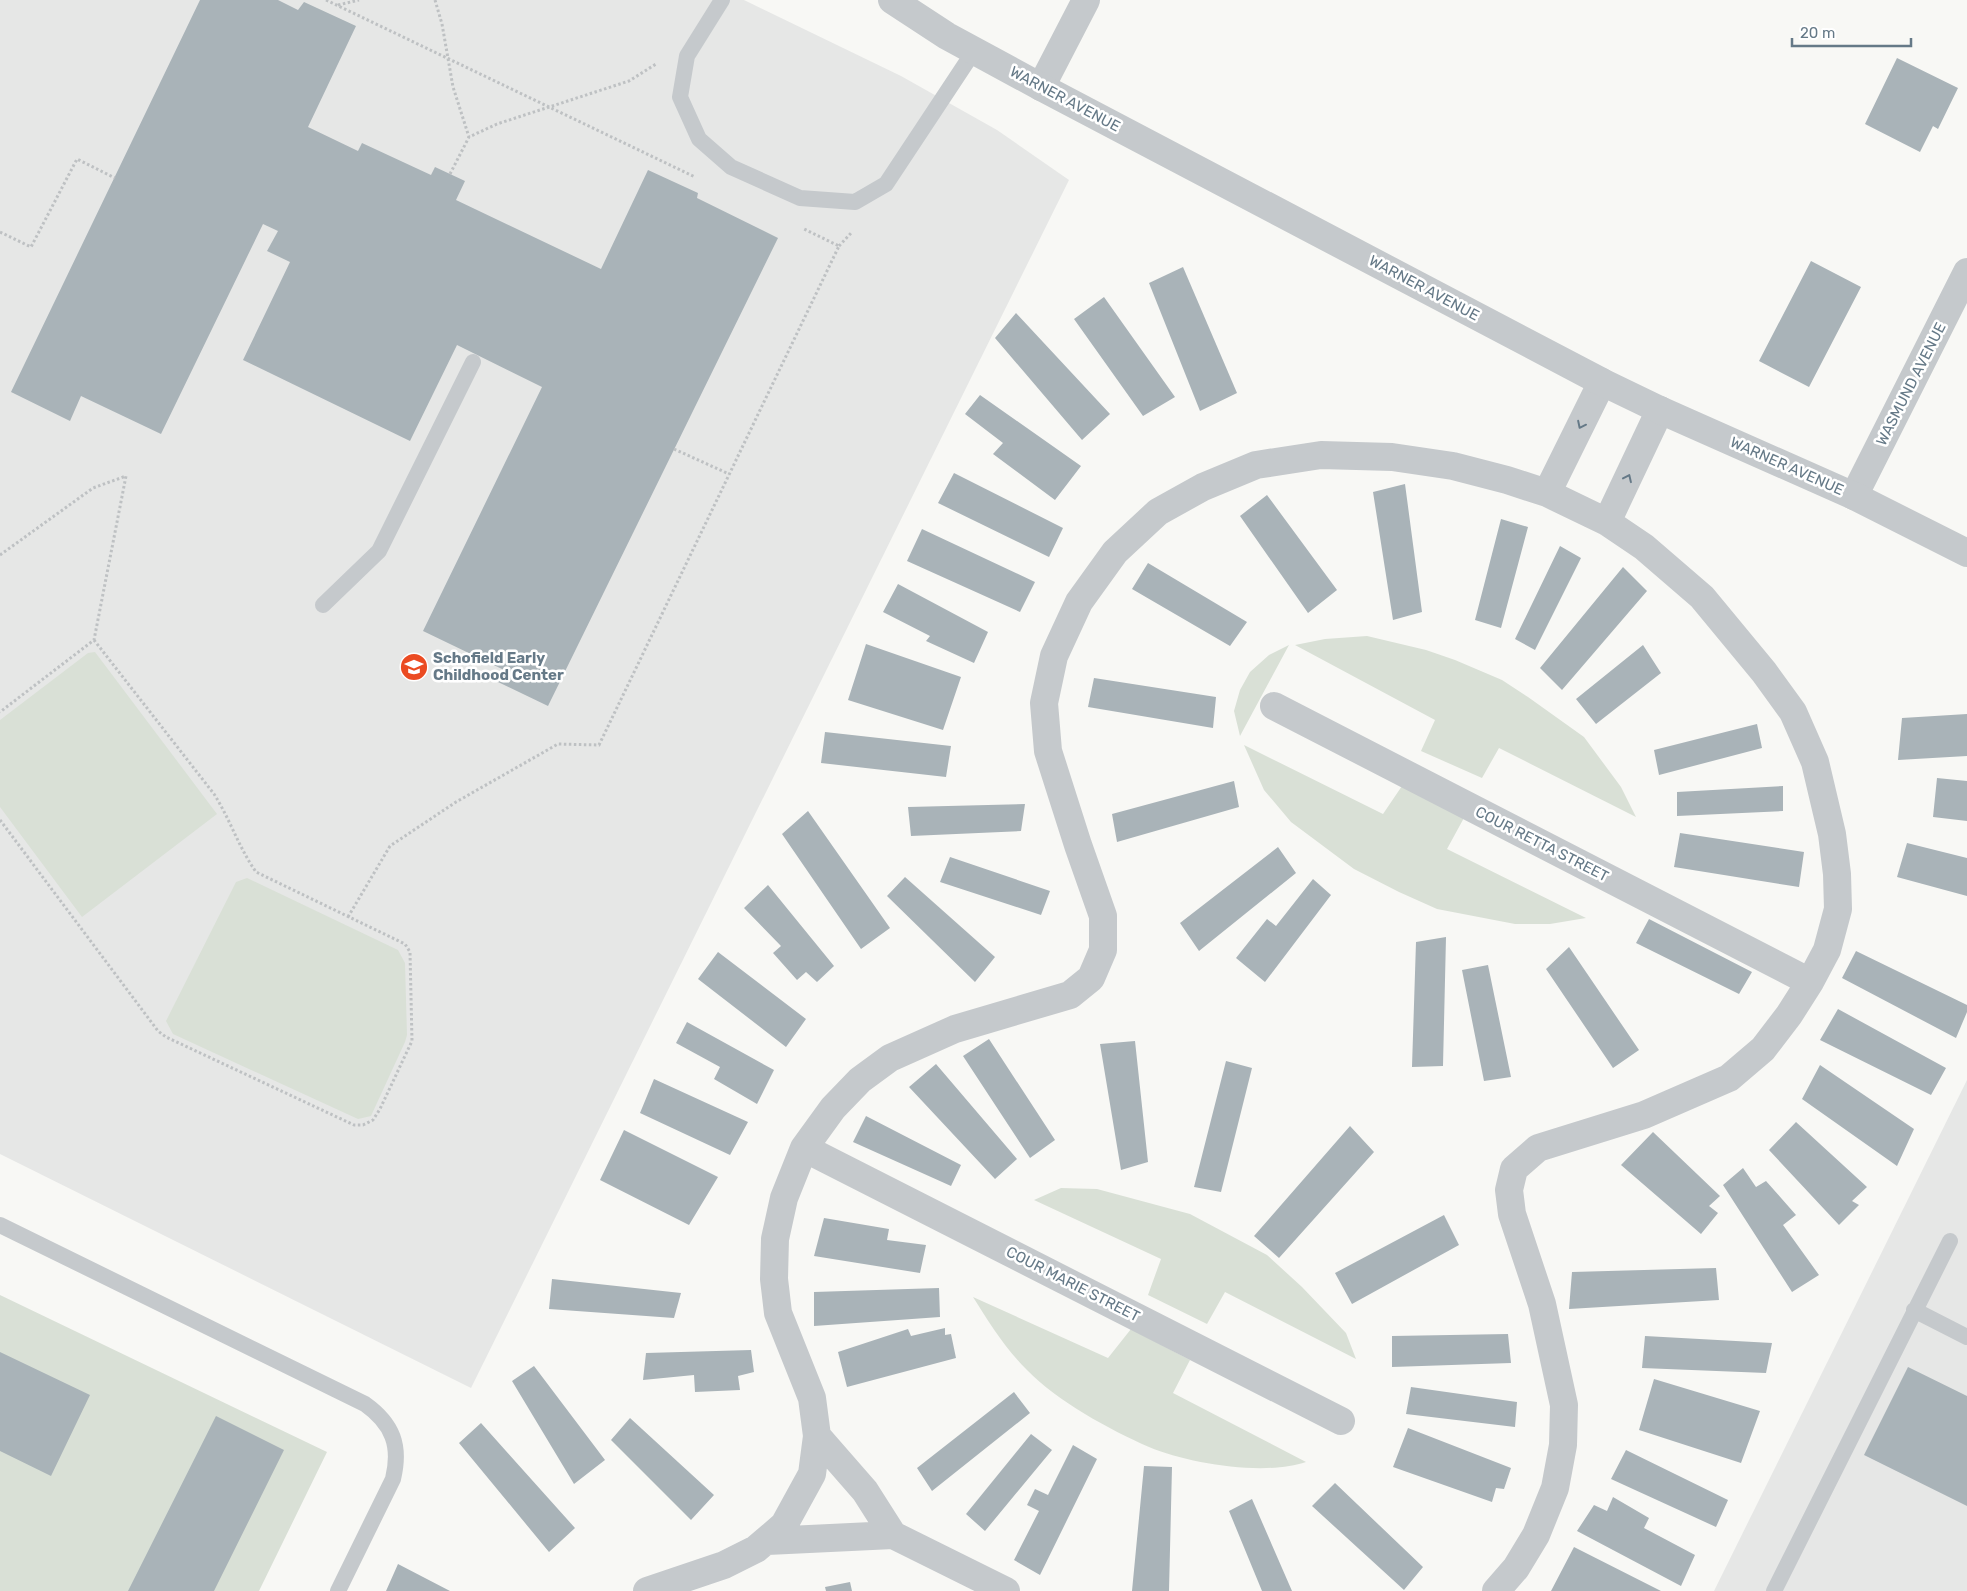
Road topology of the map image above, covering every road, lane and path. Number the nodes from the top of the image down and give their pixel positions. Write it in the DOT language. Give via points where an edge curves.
graph roads {
  1 [pos="326,0"];
  2 [pos="358,0"];
  3 [pos="435,0"];
  4 [pos="722,0"];
  5 [pos="892,0"];
  6 [pos="1086,0"];
  7 [pos="338,5"];
  8 [pos="974,51"];
  9 [pos="660,56"];
  10 [pos="447,58"];
  11 [pos="1041,87"];
  12 [pos="550,107"];
  13 [pos="469,137"];
  14 [pos="450,174"];
  15 [pos="114,178"];
  16 [pos="702,180"];
  17 [pos="796,225"];
  18 [pos="0,232"];
  19 [pos="1967,272"];
  20 [pos="473,362"];
  21 [pos="1602,382"];
  22 [pos="1660,410"];
  23 [pos="674,448"];
  24 [pos="729,474"];
  25 [pos="1547,493"];
  26 [pos="1854,496"];
  27 [pos="1607,522"];
  28 [pos="1967,553"];
  29 [pos="0,555"];
  30 [pos="323,605"];
  31 [pos="94,640"];
  32 [pos="1274,706"];
  33 [pos="0,712"];
  34 [pos="0,820"];
  35 [pos="348,917"];
  36 [pos="1810,982"];
  37 [pos="804,1148"];
  38 [pos="0,1225"];
  39 [pos="1950,1241"];
  40 [pos="1914,1310"];
  41 [pos="1967,1337"];
  42 [pos="1341,1421"];
  43 [pos="817,1436"];
  44 [pos="893,1535"];
  45 [pos="767,1541"];
  46 [pos="338,1591"];
  47 [pos="647,1591"];
  48 [pos="1006,1591"];
  49 [pos="1496,1591"];
  50 [pos="1774,1591"];
  1 -- 7 [label="path"];
  2 -- 7 [label="path"];
  3 -- 10 [label="path"];
  4 -- 8 [label="lane" via="687,56 680,97 699,139 730,167 800,198 854,202 886,184"];
  5 -- 8 [label="street, WARNER AVENUE"];
  6 -- 11 [label="street"];
  7 -- 10 [label="path"];
  8 -- 11 [label="street, WARNER AVENUE"];
  9 -- 12 [label="path" via="656,64 629,81"];
  10 -- 12 [label="path"];
  10 -- 13 [label="path"];
  11 -- 21 [label="street, WARNER AVENUE"];
  12 -- 13 [label="path"];
  12 -- 16 [label="path"];
  13 -- 14 [label="path"];
  15 -- 18 [label="path" via="77,159 31,246"];
  17 -- 24 [label="path" via="838,246"];
  19 -- 26 [label="street, WASMUND AVENUE"];
  20 -- 30 [label="lane" via="379,551"];
  21 -- 22 [label="street, WARNER AVENUE"];
  21 -- 25 [label="street, one-way"];
  22 -- 26 [label="street, WARNER AVENUE"];
  27 -- 22 [label="street, one-way"];
  23 -- 24 [label="path"];
  24 -- 35 [label="path" via="599,745 558,744 456,802 390,846"];
  25 -- 27 [label="street"];
  25 -- 37 [label="street" via="1453,466 1392,457 1321,455 1256,465 1203,487 1158,512 1115,552 1079,602 1054,656 1044,703 1048,751 1104,916 1103,950 1091,978 1070,994 955,1029 890,1058 860,1080 833,1108"];
  26 -- 28 [label="street, WARNER AVENUE"];
  27 -- 36 [label="street" via="1644,547 1702,597 1793,712 1815,762 1832,834 1837,874 1838,909 1827,950"];
  29 -- 31 [label="path" via="93,488 126,476"];
  31 -- 33 [label="path"];
  31 -- 35 [label="path" via="214,794 256,872"];
  32 -- 36 [label="street, COUR RETTA STREET"];
  34 -- 35 [label="path" via="158,1031 354,1125 363,1126 380,1110 412,1042 410,952 405,944"];
  36 -- 49 [label="street" via="1762,1049 1729,1078 1644,1115 1538,1148 1514,1170 1509,1190 1512,1214 1542,1304 1564,1405 1563,1445 1556,1488 1536,1535 1516,1568"];
  37 -- 42 [label="street, COUR MARIE STREET"];
  37 -- 43 [label="street" via="784,1198 775,1239 774,1279 778,1313 812,1398"];
  38 -- 46 [label="lane" via="365,1404 383,1418 397,1450 398,1461 393,1478"];
  39 -- 40 [label="lane"];
  40 -- 41 [label="lane"];
  40 -- 50 [label="lane"];
  43 -- 44 [label="street" via="865,1490"];
  43 -- 45 [label="street" via="812,1474 784,1525"];
  44 -- 45 [label="street"];
  44 -- 48 [label="street"];
  45 -- 47 [label="street" via="724,1565"];
}
